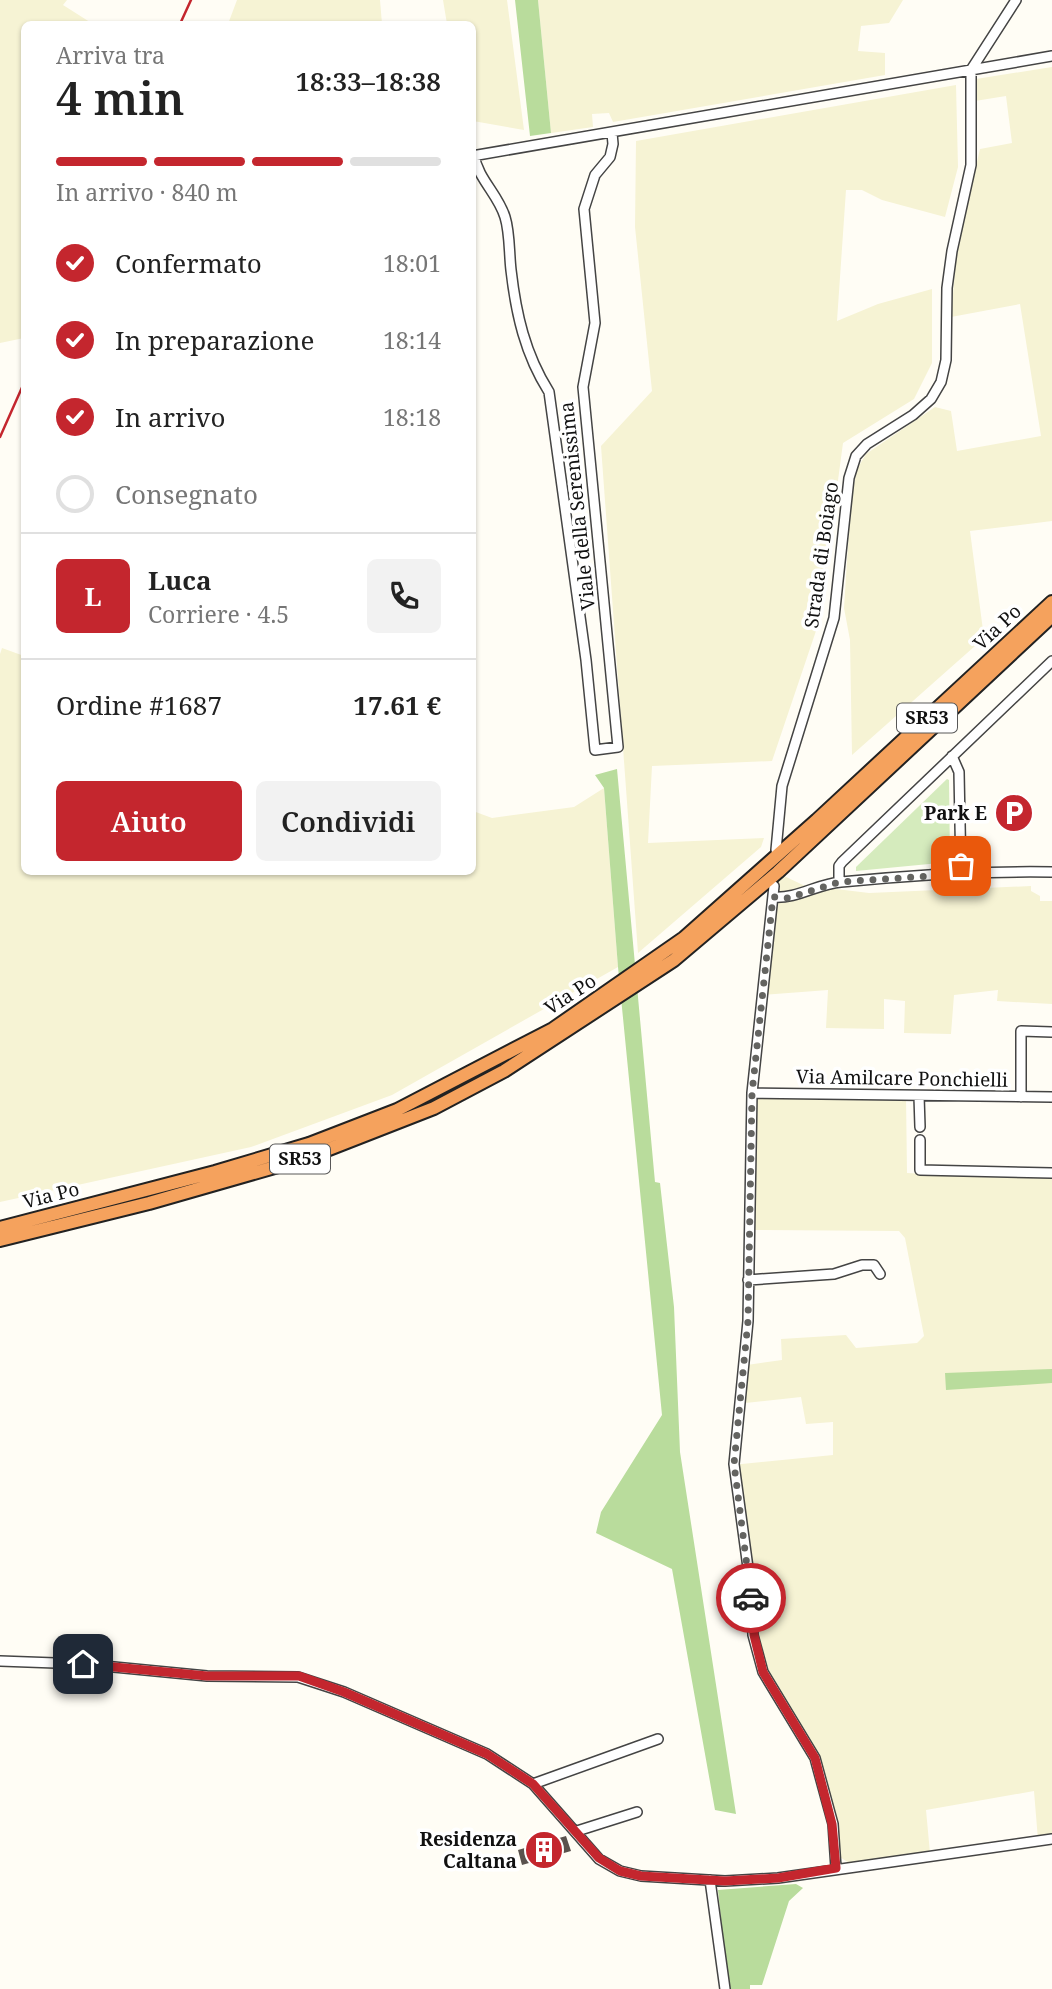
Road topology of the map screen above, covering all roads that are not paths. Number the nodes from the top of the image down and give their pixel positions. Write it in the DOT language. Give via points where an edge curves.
graph roads {
  1 [pos="1016,0"];
  2 [pos="980,53"];
  3 [pos="1052,56"];
  4 [pos="997,66"];
  5 [pos="971,70"];
  6 [pos="612,133"];
  7 [pos="476,155"];
  8 [pos="476,168"];
  9 [pos="1052,602"];
  10 [pos="1052,616"];
  11 [pos="1052,661"];
  12 [pos="952,756"];
  13 [pos="776,850"];
  14 [pos="1052,872"];
  15 [pos="961,874"];
  16 [pos="839,882"];
  17 [pos="774,887"];
  18 [pos="773,897"];
  19 [pos="1052,1032"];
  20 [pos="752,1093"];
  21 [pos="919,1096"];
  22 [pos="1021,1097"];
  23 [pos="1052,1097"];
  24 [pos="920,1127"];
  25 [pos="920,1140"];
  26 [pos="1052,1173"];
  27 [pos="0,1227"];
  28 [pos="0,1240"];
  29 [pos="880,1274"];
  30 [pos="748,1280"];
  31 [pos="0,1661"];
  32 [pos="658,1739"];
  33 [pos="533,1784"];
  34 [pos="637,1812"];
  35 [pos="577,1831"];
  36 [pos="1052,1839"];
  37 [pos="836,1868"];
  38 [pos="710,1880"];
  39 [pos="725,1989"];
  1 -- 2 [label="street, Strada di Boiago"];
  2 -- 4 [label="street"];
  2 -- 5 [label="street, Strada di Boiago"];
  3 -- 4 [label="street, Viale della Serenissima"];
  4 -- 5 [label="street, Viale della Serenissima"];
  5 -- 6 [label="street, Viale della Serenissima"];
  5 -- 13 [label="street, Strada di Boiago" via="971,165 947,288 944,371 931,399 856,456 849,478 834,618 784,779"];
  6 -- 7 [label="street, Viale della Serenissima"];
  6 -- 8 [label="street, Viale della Serenissima" via="610,158 595,175 584,208 595,323 583,387 618,747 595,750 549,392 535,370 516,308 506,219"];
  9 -- 27 [label="highway, Via Po / SR53" via="684,938 553,1029 397,1110 309,1144"];
  10 -- 28 [label="highway, Via Po / SR53" via="778,873 684,952 559,1037 434,1108 306,1158"];
  11 -- 12 [label="street"];
  12 -- 15 [label="street" via="959,772"];
  12 -- 16 [label="street" via="842,862"];
  14 -- 15 [label="street"];
  15 -- 16 [label="street"];
  16 -- 18 [label="street" via="788,898"];
  17 -- 18 [label="street"];
  18 -- 20 [label="street"];
  19 -- 22 [label="street" via="1021,1031"];
  20 -- 21 [label="street, Via Amilcare Ponchielli"];
  20 -- 30 [label="street"];
  21 -- 22 [label="street, Via Amilcare Ponchielli"];
  21 -- 24 [label="street"];
  22 -- 23 [label="street, Via Amilcare Ponchielli"];
  25 -- 26 [label="street" via="920,1170"];
  29 -- 30 [label="street" via="874,1265 862,1265 834,1274"];
  30 -- 37 [label="street" via="734,1464 754,1635 763,1672 815,1758 832,1824"];
  31 -- 33 [label="street" via="207,1676 299,1676 487,1754"];
  32 -- 33 [label="street"];
  33 -- 35 [label="street"];
  34 -- 35 [label="street"];
  35 -- 38 [label="street" via="599,1858 620,1871"];
  36 -- 37 [label="street"];
  37 -- 38 [label="street" via="778,1878"];
  38 -- 39 [label="street"];
}
